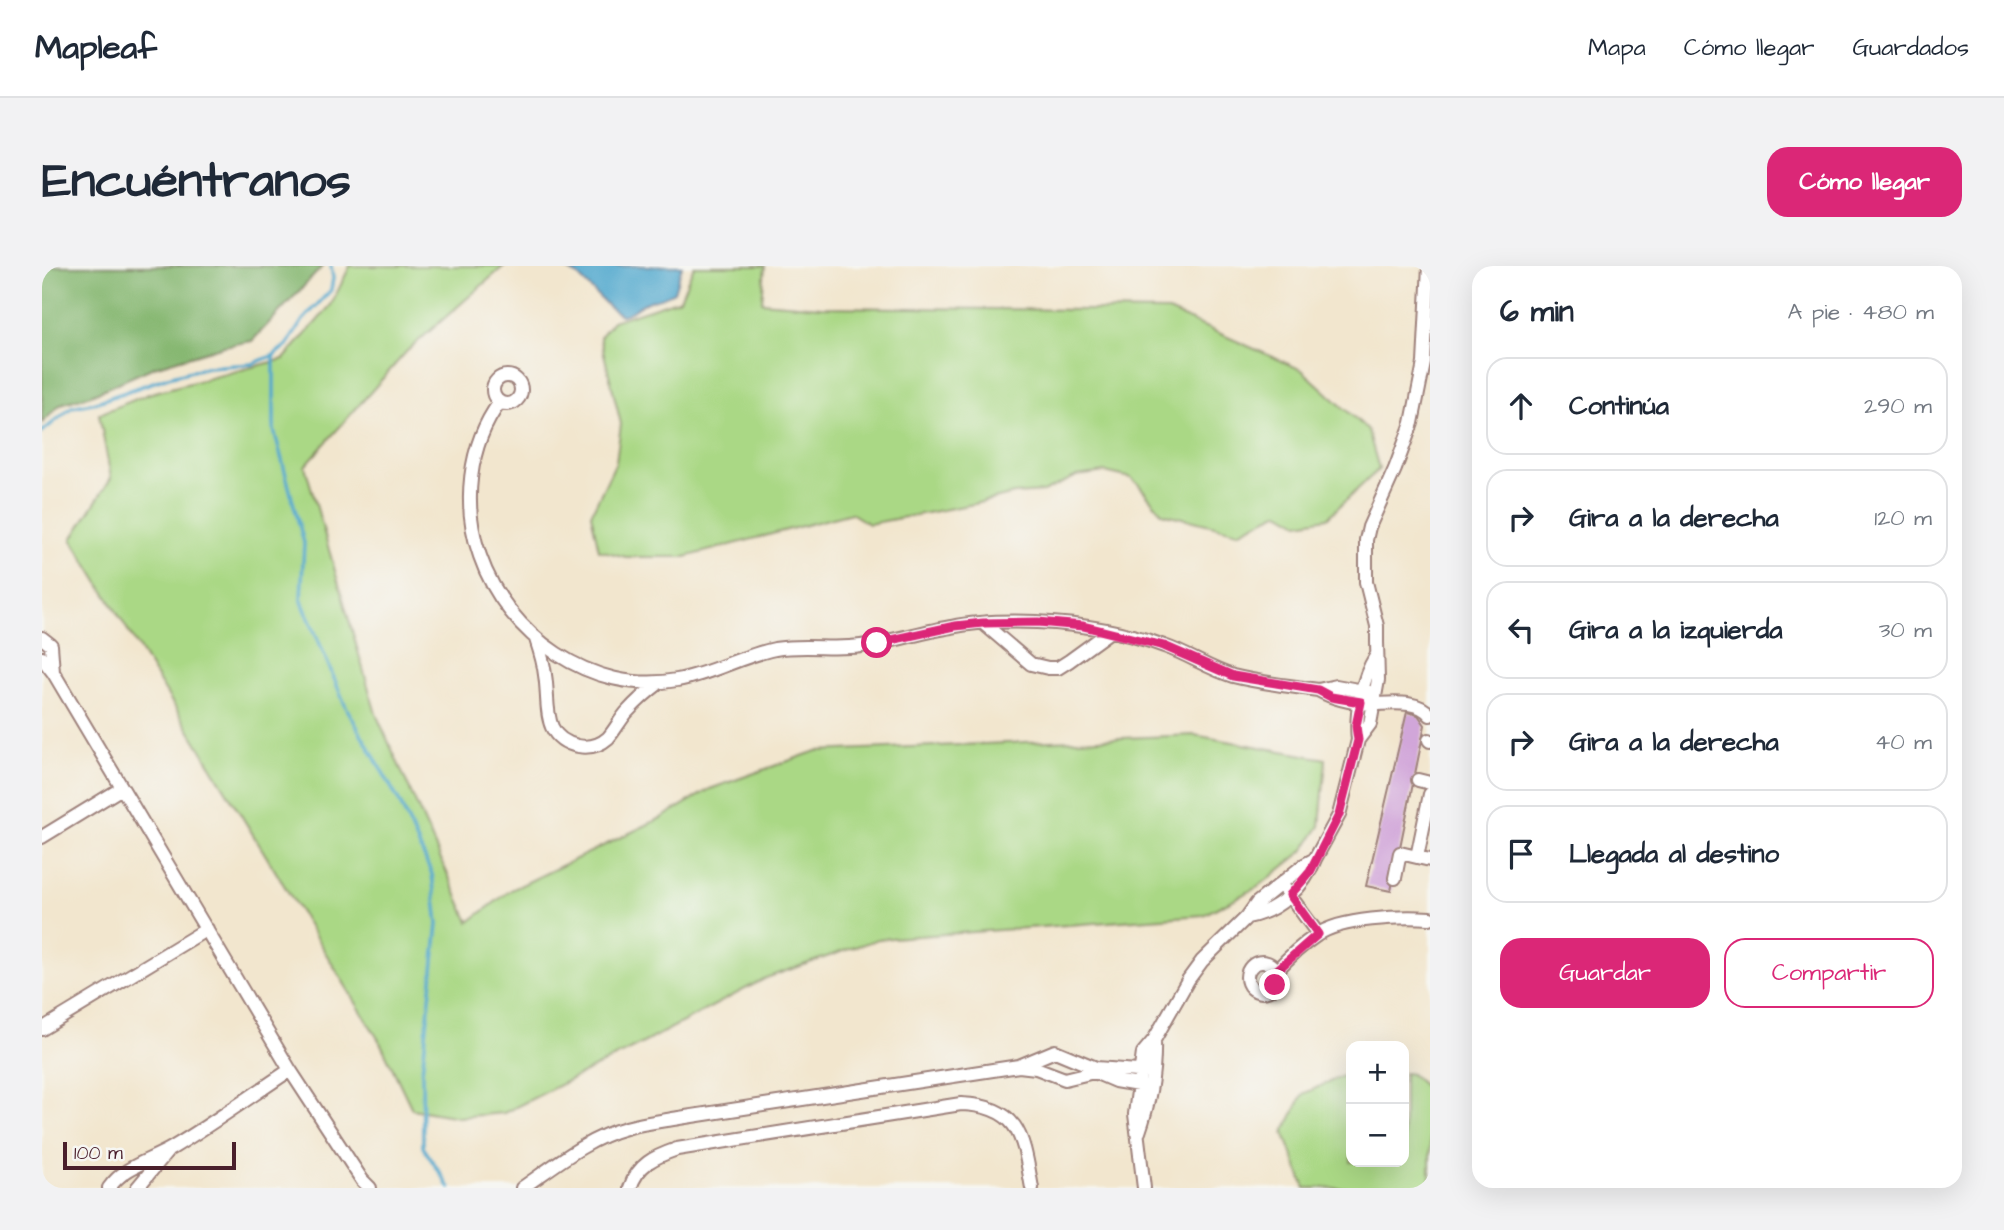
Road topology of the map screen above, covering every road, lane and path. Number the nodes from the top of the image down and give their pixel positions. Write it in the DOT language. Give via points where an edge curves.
graph roads {
  1 [pos="1429,266"];
  2 [pos="500,402"];
  3 [pos="983,623"];
  4 [pos="1109,632"];
  5 [pos="42,638"];
  6 [pos="536,638"];
  7 [pos="42,658"];
  8 [pos="53,672"];
  9 [pos="659,683"];
  10 [pos="1368,697"];
  11 [pos="1430,715"];
  12 [pos="122,788"];
  13 [pos="1430,794"];
  14 [pos="1427,819"];
  15 [pos="42,836"];
  16 [pos="1424,858"];
  17 [pos="1395,878"];
  18 [pos="1286,890"];
  19 [pos="1430,918"];
  20 [pos="207,929"];
  21 [pos="1318,934"];
  22 [pos="1276,971"];
  23 [pos="42,1030"];
  24 [pos="1019,1066"];
  25 [pos="290,1070"];
  26 [pos="1146,1071"];
  27 [pos="1144,1087"];
  28 [pos="169,1149"];
  29 [pos="109,1188"];
  30 [pos="137,1188"];
  31 [pos="369,1188"];
  32 [pos="522,1188"];
  33 [pos="630,1188"];
  34 [pos="1032,1188"];
  35 [pos="1144,1188"];
  1 -- 10 [label="street" via="1424,363 1412,423 1366,540 1366,582 1377,626 1378,680"];
  2 -- 6 [label="street" via="479,442 469,485 470,509 485,573 509,612"];
  3 -- 4 [label="street" via="1038,622"];
  3 -- 4 [label="street" via="1031,664 1048,668 1058,668"];
  3 -- 9 [label="street" via="858,647 775,649"];
  4 -- 10 [label="street" via="1164,646 1233,676 1318,690 1336,686"];
  5 -- 8 [label="street" via="51,645"];
  6 -- 9 [label="street" via="589,670 638,684"];
  6 -- 9 [label="street" via="546,678 549,720 567,743 583,747 602,742"];
  7 -- 8 [label="street"];
  8 -- 12 [label="street"];
  10 -- 11 [label="street" via="1426,710"];
  10 -- 18 [label="street" via="1370,724 1358,740 1339,815 1305,880"];
  12 -- 15 [label="street"];
  12 -- 20 [label="street"];
  13 -- 14 [label="street"];
  14 -- 16 [label="street" via="1415,834"];
  16 -- 17 [label="street" via="1400,853"];
  18 -- 21 [label="street"];
  18 -- 26 [label="street" via="1262,915 1247,918 1195,970 1143,1053"];
  19 -- 21 [label="street" via="1356,923"];
  20 -- 23 [label="street"];
  20 -- 25 [label="street"];
  21 -- 22 [label="street"];
  24 -- 26 [label="street" via="1055,1051 1096,1068"];
  24 -- 27 [label="street" via="1065,1079 1094,1072"];
  24 -- 32 [label="street" via="625,1128 591,1142"];
  25 -- 28 [label="street"];
  25 -- 31 [label="street"];
  26 -- 27 [label="street"];
  27 -- 35 [label="street" via="1147,1110 1138,1132"];
  28 -- 29 [label="street" via="122,1174"];
  28 -- 30 [label="street"];
  33 -- 34 [label="street" via="646,1162 677,1149 961,1104 984,1105 1013,1123"];
}
